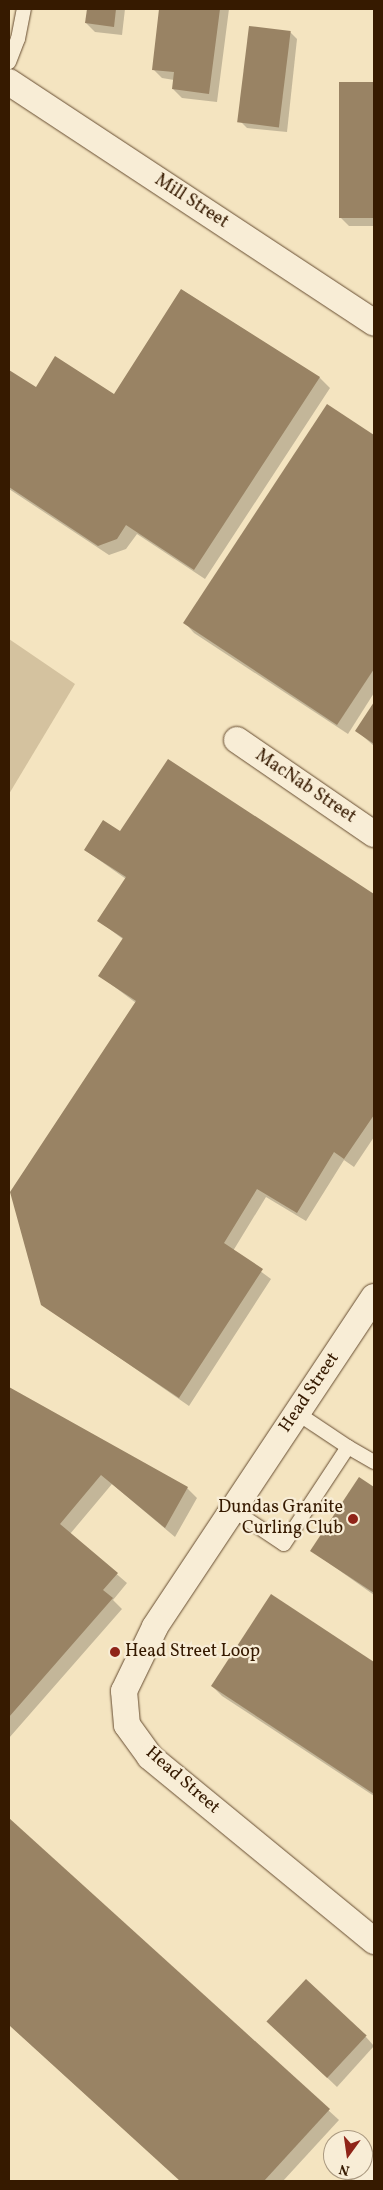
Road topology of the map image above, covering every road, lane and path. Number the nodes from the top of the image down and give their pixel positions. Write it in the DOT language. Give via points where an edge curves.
graph roads {
  1 [pos="24,9"];
  2 [pos="9,62"];
  3 [pos="9,82"];
  4 [pos="374,323"];
  5 [pos="237,740"];
  6 [pos="374,834"];
  7 [pos="374,1297"];
  8 [pos="297,1414"];
  9 [pos="348,1446"];
  10 [pos="374,1462"];
  11 [pos="232,1510"];
  12 [pos="374,1941"];
  13 [pos="374,2165"];
  14 [pos="359,2181"];
  1 -- 2 [label="lane"];
  3 -- 4 [label="street, Mill Street"];
  5 -- 6 [label="street, MacNab Street"];
  7 -- 8 [label="street, Head Street"];
  8 -- 9 [label="lane"];
  8 -- 11 [label="street, Head Street"];
  9 -- 10 [label="lane"];
  9 -- 11 [label="lane" via="284,1544"];
  11 -- 12 [label="street, Head Street" via="155,1626 124,1691 127,1726 150,1757"];
  13 -- 14 [label="street"];
}
